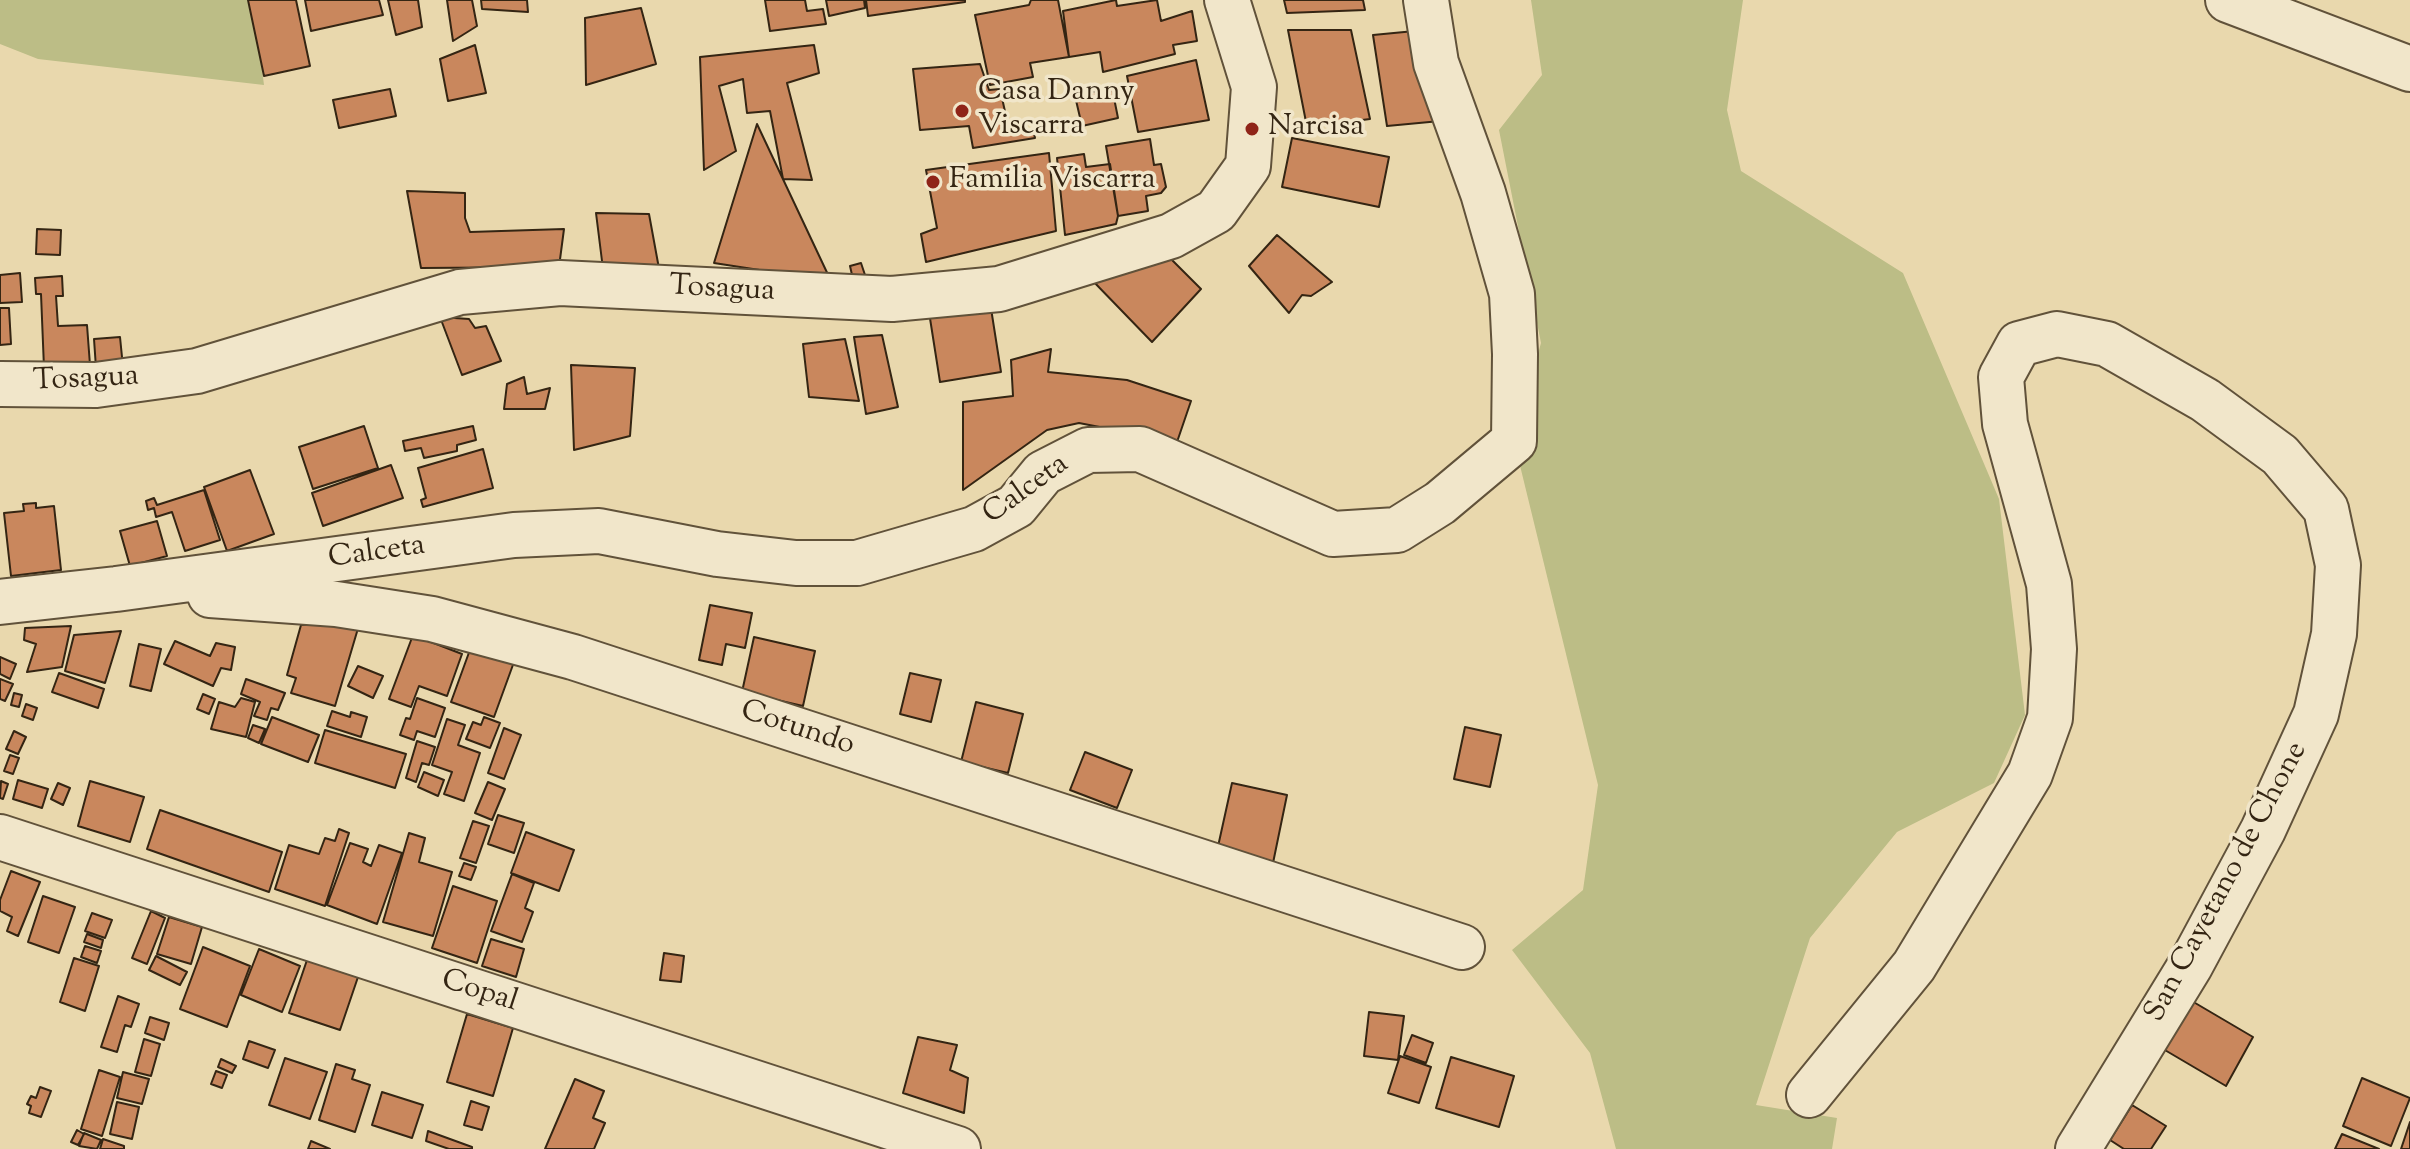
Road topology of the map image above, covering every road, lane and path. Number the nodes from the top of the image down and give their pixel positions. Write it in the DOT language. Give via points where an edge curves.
graph roads {
  1 [pos="1227,0"];
  2 [pos="1426,0"];
  3 [pos="2228,0"];
  4 [pos="2410,69"];
  5 [pos="0,384"];
  6 [pos="116,589"];
  7 [pos="0,602"];
  8 [pos="0,837"];
  9 [pos="1462,947"];
  10 [pos="1809,1095"];
  11 [pos="958,1149"];
  12 [pos="2078,1149"];
  1 -- 5 [label="street, Tosagua" via="1254,87 1248,166 1216,211 1171,236 999,289 892,299 560,283 460,292 197,371 96,385"];
  2 -- 6 [label="street, Calceta" via="1436,63 1483,193 1512,294 1514,441 1440,503 1397,530 1333,534 1140,449 1088,450 1043,473 1016,506 974,529 857,563 732,556 599,531 514,535"];
  3 -- 4 [label="street"];
  6 -- 7 [label="street, Calceta"];
  6 -- 9 [label="street, Cotundo" via="336,604 432,619 573,657"];
  8 -- 11 [label="street, Copal"];
  10 -- 12 [label="street, San Cayetano de Chone" via="1914,966 2030,774 2050,718 2054,649 2049,584 2005,424 2001,377 2019,344 2057,334 2107,344 2205,400 2280,455 2326,509 2338,565 2334,634 2316,714 2263,830 2190,966"];
}
